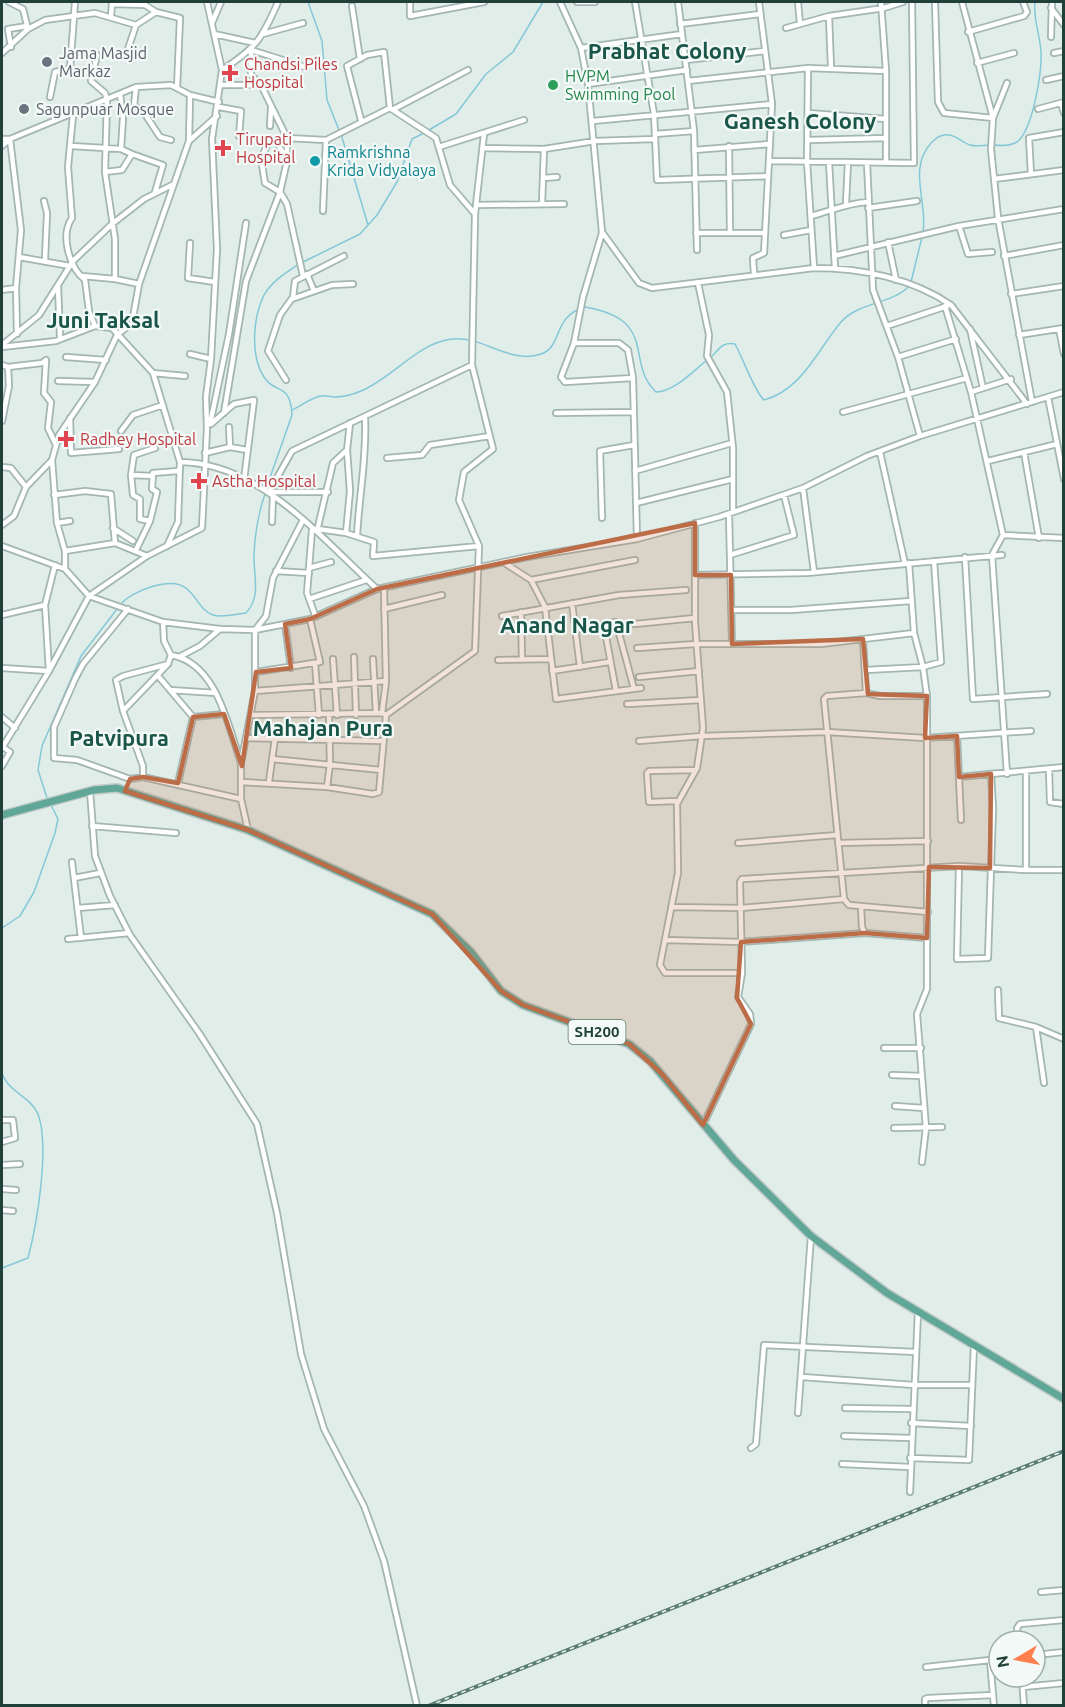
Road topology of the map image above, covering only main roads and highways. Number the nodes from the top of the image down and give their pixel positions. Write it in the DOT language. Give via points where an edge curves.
graph roads {
  1 [pos="2,815"];
  2 [pos="1064,1399"];
  1 -- 2 [label="main road, SH200" via="90,791 117,789 248,830 432,914 471,952 501,991 523,1005 629,1044 662,1074 734,1160 811,1236 887,1293"];
}
